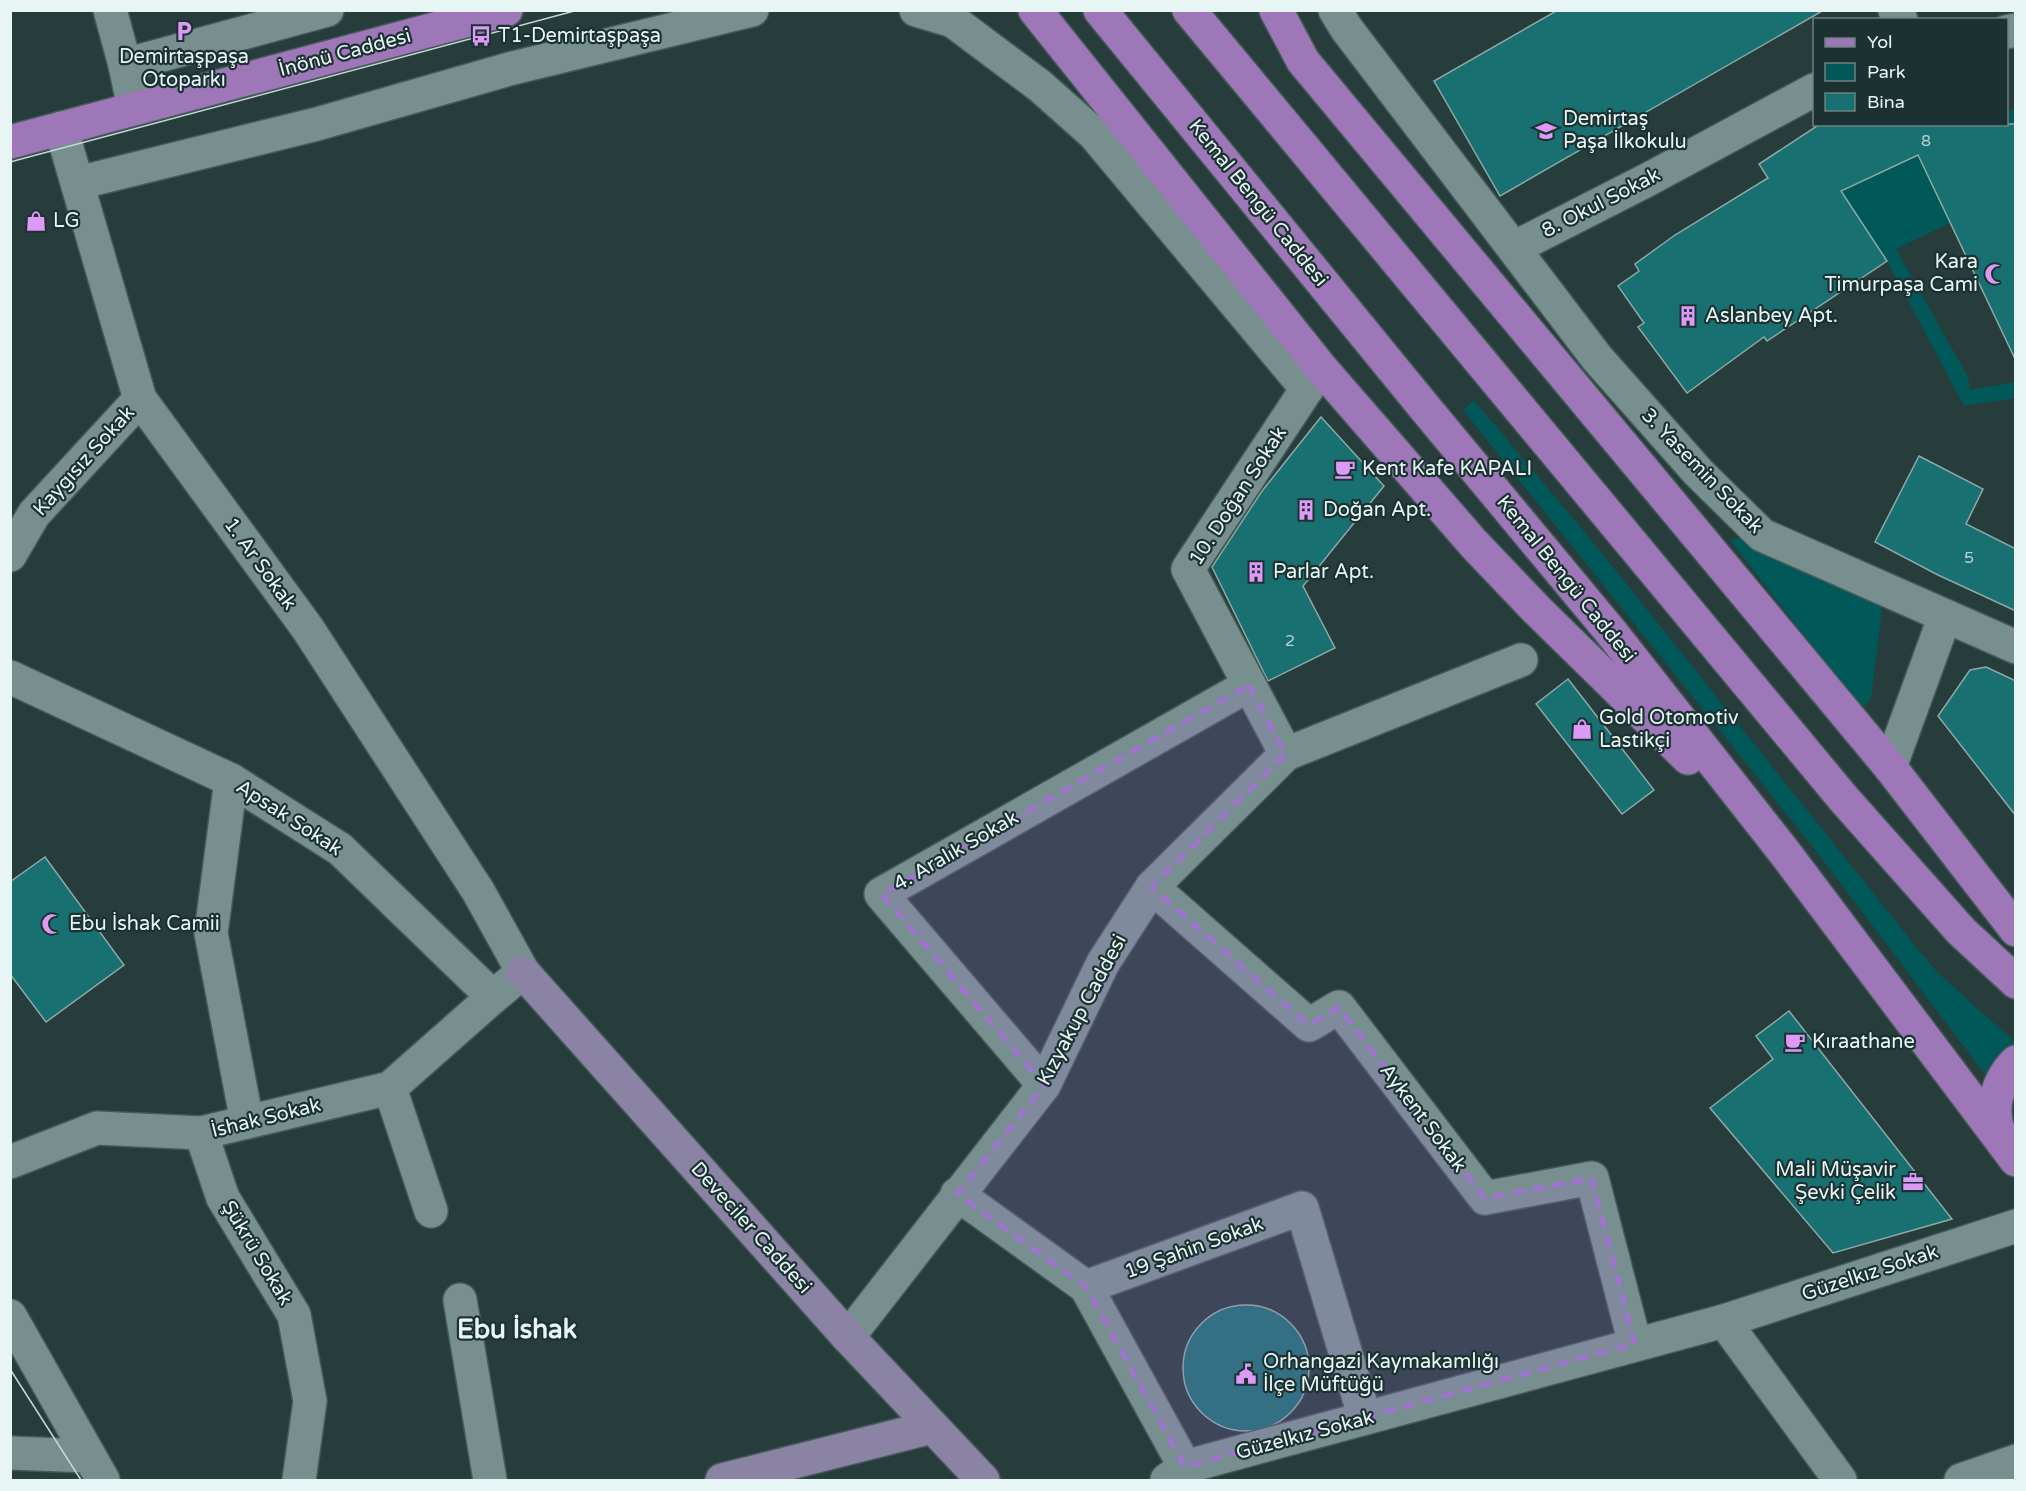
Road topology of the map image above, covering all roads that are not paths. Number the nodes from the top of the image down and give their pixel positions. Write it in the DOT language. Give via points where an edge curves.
graph roads {
  1 [pos="110,10"];
  2 [pos="327,10"];
  3 [pos="506,10"];
  4 [pos="752,10"];
  5 [pos="916,10"];
  6 [pos="1035,10"];
  7 [pos="1100,10"];
  8 [pos="1189,10"];
  9 [pos="1276,10"];
  10 [pos="1335,10"];
  11 [pos="125,64"];
  12 [pos="1813,91"];
  13 [pos="134,108"];
  14 [pos="61,128"];
  15 [pos="10,142"];
  16 [pos="78,183"];
  17 [pos="1514,248"];
  18 [pos="1314,378"];
  19 [pos="140,399"];
  20 [pos="10,555"];
  21 [pos="1945,616"];
  22 [pos="2016,647"];
  23 [pos="1521,660"];
  24 [pos="10,678"];
  25 [pos="1249,685"];
  26 [pos="1286,754"];
  27 [pos="1890,767"];
  28 [pos="231,780"];
  29 [pos="1785,853"];
  30 [pos="1152,887"];
  31 [pos="2016,930"];
  32 [pos="523,972"];
  33 [pos="2016,982"];
  34 [pos="493,998"];
  35 [pos="2016,1062"];
  36 [pos="1044,1085"];
  37 [pos="390,1088"];
  38 [pos="247,1122"];
  39 [pos="201,1133"];
  40 [pos="2012,1156"];
  41 [pos="10,1162"];
  42 [pos="957,1194"];
  43 [pos="431,1211"];
  44 [pos="2016,1226"];
  45 [pos="1086,1287"];
  46 [pos="460,1300"];
  47 [pos="10,1316"];
  48 [pos="1724,1321"];
  49 [pos="848,1337"];
  50 [pos="1635,1344"];
  51 [pos="1365,1418"];
  52 [pos="932,1427"];
  53 [pos="10,1452"];
  54 [pos="2016,1461"];
  55 [pos="96,1468"];
  56 [pos="1176,1474"];
  57 [pos="299,1480"];
  58 [pos="490,1480"];
  59 [pos="722,1480"];
  60 [pos="982,1480"];
  61 [pos="1840,1480"];
  62 [pos="1961,1480"];
  1 -- 11 [label="street"];
  2 -- 11 [label="street"];
  3 -- 13 [label="main road, İnönü Caddesi"];
  4 -- 16 [label="street" via="509,69 317,124"];
  5 -- 18 [label="street" via="953,21 1040,86 1094,134"];
  6 -- 18 [label="main road"];
  7 -- 29 [label="main road, Kemal Bengü Caddesi" via="1611,632"];
  8 -- 33 [label="main road" via="1843,798 1961,931"];
  9 -- 27 [label="main road" via="1303,61"];
  10 -- 17 [label="street, 3. Yasemin Sokak"];
  11 -- 13 [label="street"];
  12 -- 17 [label="street, 8. Okul Sokak"];
  13 -- 14 [label="main road, İnönü Caddesi"];
  14 -- 15 [label="main road, İnönü Caddesi"];
  14 -- 16 [label="street, 1. Ar Sokak"];
  16 -- 19 [label="street, 1. Ar Sokak"];
  17 -- 21 [label="street, 3. Yasemin Sokak" via="1597,358 1698,472 1762,535"];
  18 -- 25 [label="street, 10. Doğan Sokak" via="1188,569"];
  18 -- 29 [label="main road" via="1529,602"];
  19 -- 20 [label="street, Kaygısız Sokak" via="34,513"];
  19 -- 32 [label="street, 1. Ar Sokak" via="308,629 478,891"];
  21 -- 22 [label="street, 3. Yasemin Sokak"];
  21 -- 27 [label="street"];
  23 -- 26 [label="street, Kızyakup Caddesi"];
  24 -- 28 [label="street, Apsak Sokak"];
  25 -- 26 [label="street, 10. Doğan Sokak"];
  25 -- 36 [label="street, 4. Aralık Sokak" via="881,894"];
  26 -- 30 [label="street, Kızyakup Caddesi"];
  27 -- 31 [label="main road"];
  28 -- 34 [label="street, Apsak Sokak" via="340,849"];
  28 -- 38 [label="street" via="211,933"];
  29 -- 40 [label="main road, Kemal Bengü Caddesi"];
  30 -- 36 [label="street, Kızyakup Caddesi" via="1103,963"];
  30 -- 50 [label="street, Aykent Sokak" via="1309,1024 1339,1007 1485,1198 1592,1178"];
  32 -- 34 [label="street"];
  32 -- 49 [label="main road, Deveciler Caddesi"];
  34 -- 37 [label="street, İshak Sokak"];
  35 -- 40 [label="main road" via="2006,1071 1997,1091 1994,1112 1999,1133"];
  36 -- 42 [label="street, Kızyakup Caddesi"];
  37 -- 38 [label="street, İshak Sokak"];
  37 -- 43 [label="street"];
  38 -- 39 [label="street, İshak Sokak"];
  39 -- 41 [label="street, İshak Sokak" via="96,1128"];
  39 -- 57 [label="street, Şükrü Sokak" via="223,1198 294,1315 310,1401"];
  42 -- 45 [label="street"];
  42 -- 49 [label="street, Kızyakup Caddesi"];
  44 -- 48 [label="street, Güzelkız Sokak"];
  45 -- 51 [label="street, 19 Şahin Sokak" via="1302,1208"];
  45 -- 56 [label="street"];
  46 -- 58 [label="street"];
  47 -- 55 [label="street"];
  48 -- 50 [label="street, Güzelkız Sokak"];
  48 -- 61 [label="street"];
  49 -- 52 [label="main road, Deveciler Caddesi"];
  50 -- 51 [label="street, Güzelkız Sokak"];
  51 -- 56 [label="street, Güzelkız Sokak"];
  52 -- 59 [label="main road"];
  52 -- 60 [label="main road, Deveciler Caddesi"];
  53 -- 55 [label="street"];
  54 -- 62 [label="street"];
}
